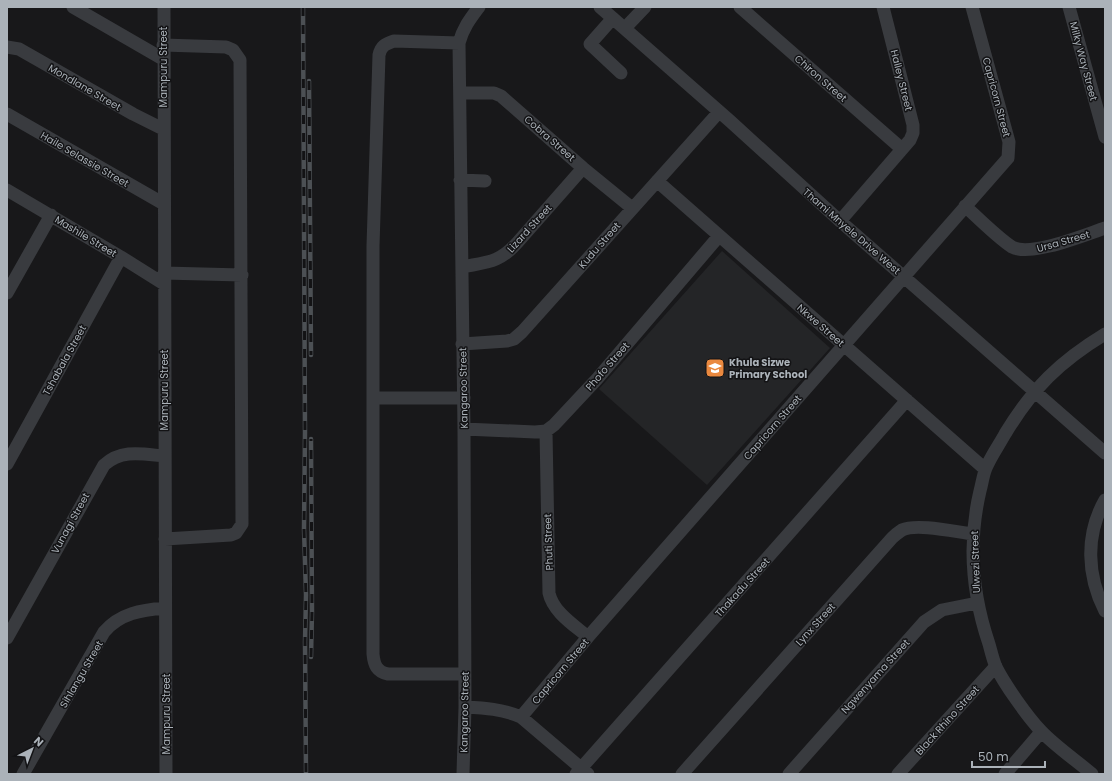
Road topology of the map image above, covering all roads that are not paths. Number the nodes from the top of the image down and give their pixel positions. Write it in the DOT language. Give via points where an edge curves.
graph roads {
  1 [pos="73,7"];
  2 [pos="164,7"];
  3 [pos="479,7"];
  4 [pos="600,7"];
  5 [pos="645,7"];
  6 [pos="740,7"];
  7 [pos="883,7"];
  8 [pos="972,7"];
  9 [pos="1069,7"];
  10 [pos="613,18"];
  11 [pos="625,28"];
  12 [pos="459,43"];
  13 [pos="163,45"];
  14 [pos="7,47"];
  15 [pos="163,60"];
  16 [pos="621,73"];
  17 [pos="460,93"];
  18 [pos="719,112"];
  19 [pos="7,114"];
  20 [pos="163,129"];
  21 [pos="1105,137"];
  22 [pos="902,149"];
  23 [pos="583,168"];
  24 [pos="460,180"];
  25 [pos="485,181"];
  26 [pos="658,181"];
  27 [pos="7,190"];
  28 [pos="164,204"];
  29 [pos="965,206"];
  30 [pos="632,208"];
  31 [pos="51,215"];
  32 [pos="840,221"];
  33 [pos="1105,228"];
  34 [pos="719,236"];
  35 [pos="121,257"];
  36 [pos="462,267"];
  37 [pos="242,275"];
  38 [pos="904,276"];
  39 [pos="164,279"];
  40 [pos="7,293"];
  41 [pos="1105,334"];
  42 [pos="462,344"];
  43 [pos="844,345"];
  44 [pos="1035,391"];
  45 [pos="373,398"];
  46 [pos="464,398"];
  47 [pos="907,400"];
  48 [pos="464,429"];
  49 [pos="546,431"];
  50 [pos="1105,453"];
  51 [pos="164,456"];
  52 [pos="7,464"];
  53 [pos="985,469"];
  54 [pos="1105,500"];
  55 [pos="973,534"];
  56 [pos="165,539"];
  57 [pos="977,603"];
  58 [pos="165,608"];
  59 [pos="1105,611"];
  60 [pos="588,637"];
  61 [pos="7,638"];
  62 [pos="996,666"];
  63 [pos="464,674"];
  64 [pos="465,707"];
  65 [pos="521,717"];
  66 [pos="1041,732"];
  67 [pos="582,772"];
  68 [pos="23,774"];
  69 [pos="166,774"];
  70 [pos="463,774"];
  71 [pos="682,774"];
  72 [pos="788,774"];
  73 [pos="898,774"];
  74 [pos="1004,774"];
  75 [pos="1092,774"];
  1 -- 15 [label="street"];
  2 -- 13 [label="street, Mampuru Street"];
  3 -- 12 [label="street, Kangaroo Street" via="465,25"];
  4 -- 10 [label="street, Thami Mnyele Drive West"];
  5 -- 11 [label="street"];
  6 -- 22 [label="street, Chiron Street"];
  7 -- 22 [label="street, Halley Street" via="913,125 910,140"];
  8 -- 29 [label="street, Capricorn Street" via="1010,150 1008,158"];
  9 -- 21 [label="street, Milky Way Street"];
  10 -- 11 [label="street, Thami Mnyele Drive West"];
  10 -- 16 [label="street" via="590,44"];
  11 -- 18 [label="street, Thami Mnyele Drive West"];
  12 -- 17 [label="street, Kangaroo Street"];
  12 -- 45 [label="street" via="394,41 380,48 378,55 373,246"];
  13 -- 15 [label="street, Mampuru Street"];
  13 -- 37 [label="street" via="226,47 233,50 240,60"];
  14 -- 20 [label="street, Mondlane Street" via="19,49"];
  15 -- 20 [label="street, Mampuru Street"];
  17 -- 23 [label="street, Cobra Street" via="494,93 501,96"];
  17 -- 24 [label="street, Kangaroo Street"];
  18 -- 26 [label="street, Kudu Street"];
  18 -- 32 [label="street, Thami Mnyele Drive West"];
  19 -- 28 [label="street, Haile Selassie Street"];
  20 -- 28 [label="street, Mampuru Street"];
  22 -- 32 [label="street, Halley Street"];
  23 -- 30 [label="street, Cobra Street"];
  23 -- 36 [label="street, Lizard Street" via="506,254 497,260"];
  24 -- 25 [label="street"];
  24 -- 36 [label="street, Kangaroo Street"];
  26 -- 30 [label="street, Kudu Street"];
  26 -- 34 [label="street, Nkwe Street"];
  27 -- 31 [label="street, Mashile Street"];
  28 -- 39 [label="street, Mampuru Street"];
  29 -- 33 [label="street, Ursa Street" via="1002,239 1020,250 1047,247"];
  29 -- 38 [label="street, Capricorn Street"];
  30 -- 42 [label="street, Kudu Street" via="518,336 507,341"];
  31 -- 35 [label="street, Mashile Street"];
  31 -- 40 [label="street"];
  32 -- 38 [label="street, Thami Mnyele Drive West"];
  34 -- 43 [label="street, Nkwe Street"];
  34 -- 49 [label="street, Phofo Street" via="597,379"];
  35 -- 39 [label="street, Mashile Street"];
  35 -- 52 [label="street, Tshabala Street"];
  36 -- 42 [label="street, Kangaroo Street"];
  37 -- 39 [label="street"];
  37 -- 56 [label="street" via="242,524 236,533 231,535"];
  38 -- 43 [label="street, Capricorn Street"];
  38 -- 44 [label="street, Thami Mnyele Drive West"];
  39 -- 51 [label="street, Mampuru Street"];
  41 -- 44 [label="street, Ulwezi Street" via="1068,359"];
  42 -- 46 [label="street, Kangaroo Street"];
  43 -- 47 [label="street, Nkwe Street"];
  43 -- 60 [label="street, Capricorn Street"];
  44 -- 50 [label="street, Thami Mnyele Drive West"];
  44 -- 53 [label="street, Ulwezi Street" via="1019,411"];
  45 -- 46 [label="street"];
  45 -- 63 [label="street" via="374,662 377,669 388,674"];
  46 -- 48 [label="street, Kangaroo Street"];
  47 -- 53 [label="street, Nkwe Street"];
  47 -- 67 [label="street, Thakadu Street"];
  48 -- 49 [label="street"];
  48 -- 63 [label="street, Kangaroo Street"];
  49 -- 60 [label="street, Phuti Street" via="549,593 551,601 560,612"];
  51 -- 56 [label="street, Mampuru Street"];
  51 -- 61 [label="street, Vunagi Street" via="129,453 111,459 104,465"];
  53 -- 55 [label="street, Ulwezi Street"];
  54 -- 59 [label="street" via="1094,522 1091,551 1096,593"];
  55 -- 57 [label="street, Ulwezi Street"];
  55 -- 71 [label="street, Lynx Street" via="921,527 902,530 892,538"];
  56 -- 58 [label="street, Mampuru Street"];
  57 -- 62 [label="street, Ulwezi Street"];
  57 -- 72 [label="street, Ngwenyama Street" via="942,610 924,622"];
  58 -- 68 [label="street, Sihlangu Street" via="136,612 118,619 104,632"];
  58 -- 69 [label="street, Mampuru Street"];
  60 -- 65 [label="street, Capricorn Street"];
  62 -- 66 [label="street, Ulwezi Street" via="1014,696"];
  62 -- 73 [label="street, Black Rhino Street"];
  63 -- 64 [label="street, Kangaroo Street"];
  64 -- 65 [label="street" via="492,709"];
  64 -- 70 [label="street, Kangaroo Street"];
  65 -- 67 [label="street"];
  66 -- 74 [label="street"];
  66 -- 75 [label="street, Ulwezi Street"];
}
